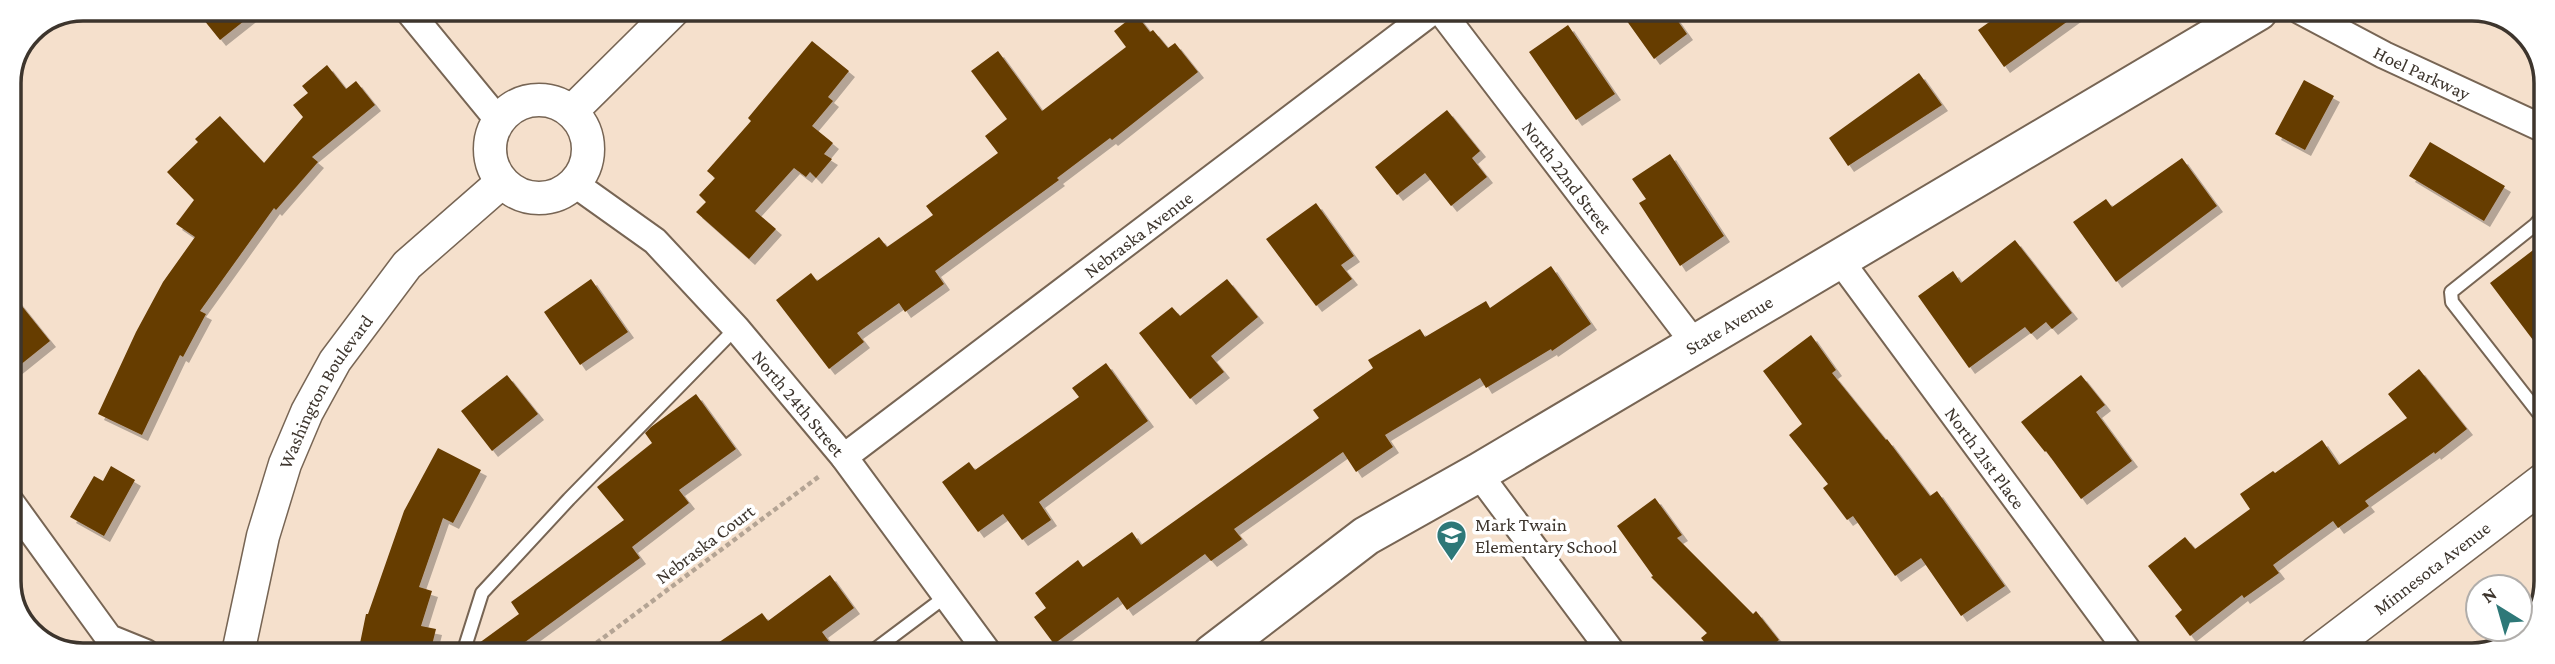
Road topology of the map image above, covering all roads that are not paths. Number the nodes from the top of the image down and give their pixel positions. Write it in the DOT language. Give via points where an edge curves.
graph roads {
  1 [pos="418,21"];
  2 [pos="663,21"];
  3 [pos="1419,21"];
  4 [pos="1448,21"];
  5 [pos="2241,21"];
  6 [pos="2320,21"];
  7 [pos="572,111"];
  8 [pos="499,121"];
  9 [pos="2534,124"];
  10 [pos="502,182"];
  11 [pos="575,184"];
  12 [pos="2534,226"];
  13 [pos="1839,259"];
  14 [pos="736,328"];
  15 [pos="1695,344"];
  16 [pos="2534,408"];
  17 [pos="844,457"];
  18 [pos="1478,472"];
  19 [pos="2534,490"];
  20 [pos="21,517"];
  21 [pos="945,597"];
  22 [pos="121,643"];
  23 [pos="240,643"];
  24 [pos="466,643"];
  25 [pos="884,643"];
  26 [pos="981,643"];
  27 [pos="1226,643"];
  28 [pos="1605,643"];
  29 [pos="2122,643"];
  30 [pos="2333,643"];
  1 -- 8 [label="street"];
  2 -- 7 [label="street"];
  3 -- 17 [label="street, Nebraska Avenue"];
  4 -- 15 [label="street, North 22nd Street"];
  5 -- 13 [label="main road, State Avenue"];
  6 -- 9 [label="street, Hoel Parkway"];
  7 -- 8 [label="street" via="558,103 526,102"];
  7 -- 11 [label="street" via="588,139 584,171"];
  8 -- 10 [label="street" via="490,152"];
  10 -- 11 [label="street" via="530,198 546,198"];
  10 -- 23 [label="street, Washington Boulevard" via="407,265 335,361 285,464 263,536"];
  11 -- 14 [label="street, North 24th Street" via="655,241"];
  12 -- 16 [label="lane" via="2451,292 2452,302"];
  13 -- 15 [label="main road, State Avenue"];
  13 -- 29 [label="street, North 21st Place"];
  14 -- 17 [label="street, North 24th Street"];
  14 -- 24 [label="lane" via="482,593"];
  15 -- 18 [label="main road, State Avenue"];
  17 -- 21 [label="street, North 24th Street"];
  18 -- 27 [label="main road, State Avenue" via="1366,536"];
  18 -- 28 [label="street"];
  19 -- 30 [label="main road, Minnesota Avenue"];
  20 -- 22 [label="street" via="109,638"];
  21 -- 25 [label="lane"];
  21 -- 26 [label="street, North 24th Street"];
}
